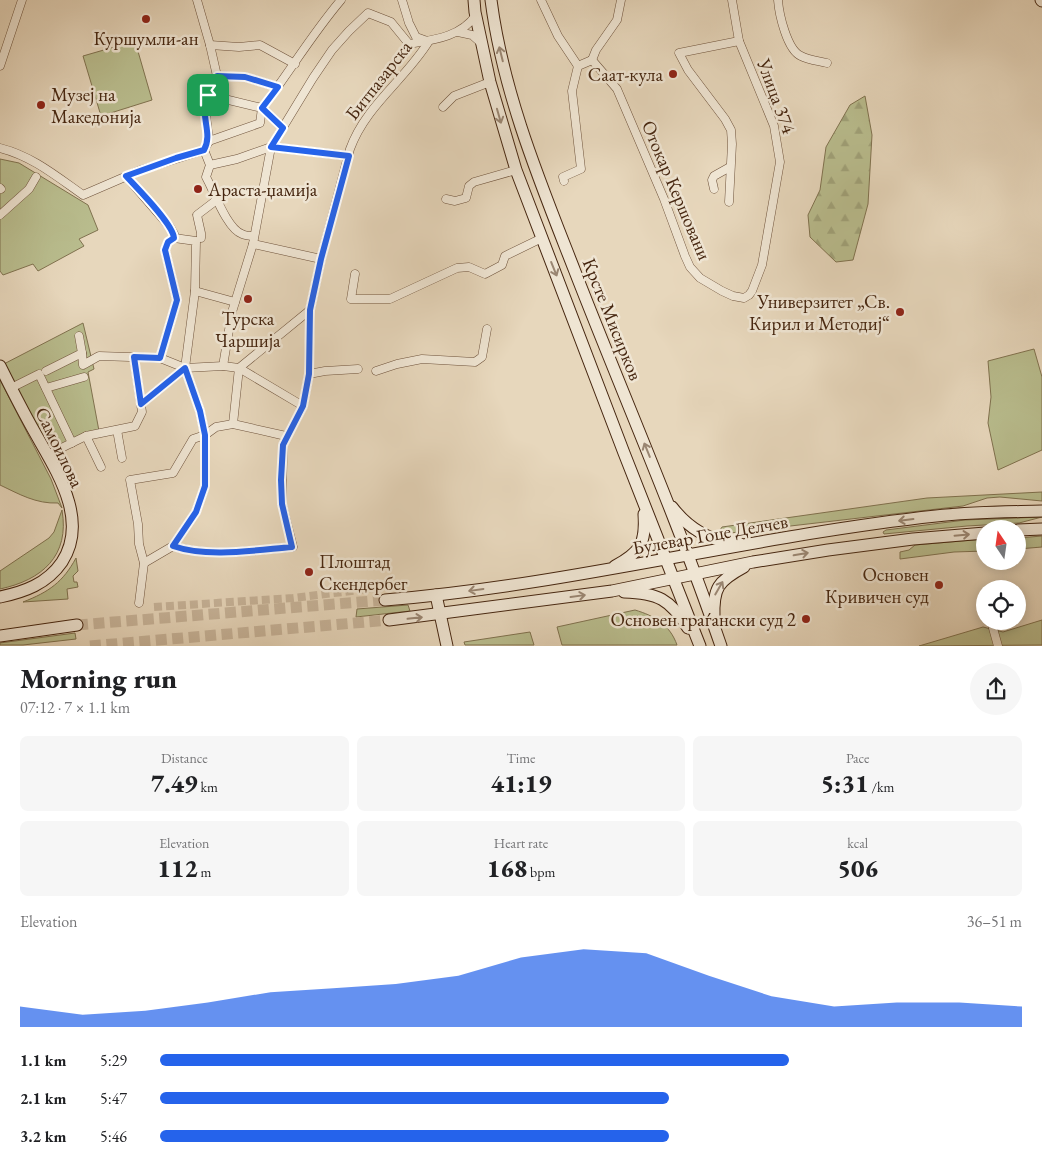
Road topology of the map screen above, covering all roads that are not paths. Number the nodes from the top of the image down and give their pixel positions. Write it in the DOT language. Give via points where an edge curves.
graph roads {
  1 [pos="22,0"];
  2 [pos="197,0"];
  3 [pos="341,0"];
  4 [pos="402,0"];
  5 [pos="474,0"];
  6 [pos="491,0"];
  7 [pos="541,0"];
  8 [pos="621,0"];
  9 [pos="732,0"];
  10 [pos="778,0"];
  11 [pos="476,16"];
  12 [pos="458,32"];
  13 [pos="429,41"];
  14 [pos="739,41"];
  15 [pos="481,44"];
  16 [pos="210,45"];
  17 [pos="592,60"];
  18 [pos="827,63"];
  19 [pos="295,64"];
  20 [pos="0,66"];
  21 [pos="578,66"];
  22 [pos="217,76"];
  23 [pos="490,82"];
  24 [pos="278,87"];
  25 [pos="208,95"];
  26 [pos="443,107"];
  27 [pos="262,108"];
  28 [pos="283,128"];
  29 [pos="209,141"];
  30 [pos="271,147"];
  31 [pos="0,148"];
  32 [pos="204,150"];
  33 [pos="349,156"];
  34 [pos="780,162"];
  35 [pos="210,165"];
  36 [pos="730,167"];
  37 [pos="516,170"];
  38 [pos="39,172"];
  39 [pos="126,176"];
  40 [pos="564,179"];
  41 [pos="714,189"];
  42 [pos="218,199"];
  43 [pos="446,199"];
  44 [pos="729,202"];
  45 [pos="0,215"];
  46 [pos="174,238"];
  47 [pos="201,238"];
  48 [pos="542,238"];
  49 [pos="254,240"];
  50 [pos="321,259"];
  51 [pos="355,274"];
  52 [pos="195,291"];
  53 [pos="177,300"];
  54 [pos="236,302"];
  55 [pos="192,303"];
  56 [pos="310,310"];
  57 [pos="487,329"];
  58 [pos="79,336"];
  59 [pos="82,353"];
  60 [pos="134,357"];
  61 [pos="160,358"];
  62 [pos="0,366"];
  63 [pos="223,366"];
  64 [pos="185,368"];
  65 [pos="239,368"];
  66 [pos="358,369"];
  67 [pos="46,371"];
  68 [pos="376,371"];
  69 [pos="309,374"];
  70 [pos="84,377"];
  71 [pos="11,388"];
  72 [pos="46,388"];
  73 [pos="141,404"];
  74 [pos="303,406"];
  75 [pos="233,424"];
  76 [pos="117,430"];
  77 [pos="205,435"];
  78 [pos="86,436"];
  79 [pos="286,436"];
  80 [pos="72,443"];
  81 [pos="47,455"];
  82 [pos="122,458"];
  83 [pos="102,467"];
  84 [pos="664,496"];
  85 [pos="643,502"];
  86 [pos="1042,511"];
  87 [pos="1042,529"];
  88 [pos="1026,530"];
  89 [pos="976,534"];
  90 [pos="753,543"];
  91 [pos="173,546"];
  92 [pos="687,555"];
  93 [pos="666,559"];
  94 [pos="752,562"];
  95 [pos="144,563"];
  96 [pos="606,570"];
  97 [pos="694,574"];
  98 [pos="674,578"];
  99 [pos="612,591"];
  100 [pos="436,595"];
  101 [pos="0,597"];
  102 [pos="385,600"];
  103 [pos="139,602"];
  104 [pos="441,614"];
  105 [pos="389,620"];
  106 [pos="77,625"];
  107 [pos="715,629"];
  108 [pos="994,630"];
  109 [pos="0,636"];
  110 [pos="447,646"];
  111 [pos="700,646"];
  112 [pos="720,646"];
  113 [pos="998,646"];
  1 -- 20 [label="street"];
  2 -- 16 [label="street"];
  3 -- 19 [label="street"];
  4 -- 13 [label="street" via="408,24 416,37"];
  5 -- 11 [label="street, Крсте Мисирков"];
  84 -- 6 [label="street, Крсте Мисирков, one-way" via="551,210 516,112"];
  7 -- 21 [label="street" via="558,36"];
  8 -- 17 [label="street" via="617,20"];
  9 -- 14 [label="street, Улица 374"];
  10 -- 18 [label="street" via="779,17 793,50 800,56"];
  11 -- 12 [label="street"];
  11 -- 15 [label="street, Крсте Мисирков"];
  12 -- 13 [label="street"];
  12 -- 15 [label="street" via="472,35"];
  13 -- 28 [label="street" via="409,44 391,22 368,14 332,50"];
  13 -- 33 [label="street, Битпазарска" via="368,114 357,132"];
  14 -- 34 [label="street, Улица 374" via="774,126"];
  14 -- 36 [label="street" via="679,53 731,130"];
  15 -- 23 [label="street, Крсте Мисирков"];
  16 -- 19 [label="street" via="260,45"];
  16 -- 22 [label="street"];
  17 -- 21 [label="street"];
  17 -- 34 [label="street, Отокар Кершовани" via="616,89 690,268 700,278 733,296 749,296 762,265"];
  19 -- 24 [label="street"];
  21 -- 40 [label="street" via="572,91 581,169"];
  22 -- 24 [label="street" via="245,77"];
  22 -- 25 [label="street"];
  23 -- 26 [label="street" via="454,96"];
  23 -- 37 [label="street, Крсте Мисирков, one-way"];
  24 -- 27 [label="street"];
  25 -- 27 [label="street"];
  25 -- 29 [label="street" via="205,108"];
  27 -- 28 [label="street"];
  27 -- 29 [label="street" via="260,123"];
  28 -- 30 [label="street"];
  29 -- 32 [label="street"];
  30 -- 33 [label="street"];
  30 -- 35 [label="street"];
  30 -- 49 [label="street"];
  31 -- 38 [label="street" via="28,158"];
  32 -- 35 [label="street"];
  32 -- 39 [label="street"];
  33 -- 50 [label="street, Битпазарска"];
  35 -- 42 [label="street" via="206,177"];
  36 -- 41 [label="street" via="714,176"];
  36 -- 44 [label="street"];
  37 -- 43 [label="street" via="474,182 469,186 466,198"];
  37 -- 48 [label="street, Крсте Мисирков"];
  38 -- 39 [label="street" via="83,195"];
  38 -- 45 [label="street" via="29,189"];
  39 -- 46 [label="street" via="170,227"];
  42 -- 47 [label="street" via="197,214"];
  42 -- 49 [label="street" via="233,227"];
  46 -- 52 [label="street" via="196,241"];
  46 -- 53 [label="street" via="165,250"];
  48 -- 51 [label="street" via="504,256 502,265 485,274 469,267 457,268 390,299 351,299"];
  48 -- 85 [label="street, Крсте Мисирков, one-way"];
  49 -- 50 [label="street"];
  49 -- 54 [label="street"];
  50 -- 56 [label="street, Битпазарска"];
  52 -- 54 [label="street"];
  52 -- 55 [label="street"];
  53 -- 55 [label="street"];
  53 -- 61 [label="street"];
  54 -- 63 [label="street"];
  55 -- 64 [label="street"];
  56 -- 65 [label="street"];
  56 -- 69 [label="street, Битпазарска"];
  57 -- 68 [label="street" via="482,357 475,362 422,359"];
  58 -- 59 [label="street"];
  59 -- 60 [label="street" via="83,365 99,356"];
  59 -- 67 [label="street"];
  60 -- 61 [label="street"];
  60 -- 73 [label="street"];
  61 -- 64 [label="street"];
  62 -- 71 [label="street, Самоилова"];
  63 -- 64 [label="street"];
  63 -- 65 [label="street"];
  64 -- 73 [label="street"];
  64 -- 77 [label="street"];
  65 -- 74 [label="street"];
  65 -- 75 [label="street"];
  66 -- 69 [label="street"];
  69 -- 74 [label="street, Битпазарска"];
  70 -- 72 [label="street"];
  71 -- 72 [label="street" via="39,374"];
  71 -- 81 [label="street, Самоилова"];
  72 -- 80 [label="street"];
  73 -- 76 [label="street" via="142,412 134,426"];
  74 -- 79 [label="street, Битпазарска"];
  75 -- 77 [label="street" via="216,427"];
  75 -- 79 [label="street"];
  76 -- 78 [label="street"];
  76 -- 82 [label="street"];
  77 -- 91 [label="street" via="205,486 196,512"];
  77 -- 95 [label="street" via="192,439 173,473 130,480"];
  78 -- 80 [label="street"];
  78 -- 83 [label="street"];
  79 -- 91 [label="street, Битпазарска" via="282,504 292,547 212,552"];
  80 -- 81 [label="street"];
  81 -- 101 [label="street, Самоилова" via="68,502 73,530 71,542 63,560 48,578 24,591"];
  84 -- 90 [label="street" via="698,533 733,543"];
  84 -- 92 [label="street, Крсте Мисирков"];
  85 -- 93 [label="street, Крсте Мисирков"];
  85 -- 96 [label="street" via="645,525 642,546 617,566"];
  86 -- 90 [label="street, Булевар Гоце Делчев, one-way" via="937,516"];
  87 -- 88 [label="street"];
  94 -- 89 [label="street, Булевар Гоце Делчев, one-way" via="894,541"];
  90 -- 92 [label="street, Булевар Гоце Делчев"];
  91 -- 95 [label="street"];
  92 -- 93 [label="street, Булевар Гоце Делчев"];
  92 -- 97 [label="street, Крсте Мисирков"];
  93 -- 96 [label="street, Булевар Гоце Делчев"];
  93 -- 98 [label="street, Крсте Мисирков"];
  94 -- 97 [label="street, Булевар Гоце Делчев"];
  107 -- 94 [label="street, one-way" via="714,603 718,585"];
  95 -- 103 [label="street"];
  96 -- 100 [label="street, Булевар Гоце Делчев, one-way"];
  97 -- 98 [label="street, Булевар Гоце Делчев"];
  97 -- 107 [label="street, Крсте Мисирков"];
  98 -- 99 [label="street, Булевар Гоце Делчев"];
  98 -- 111 [label="street, Крсте Мисирков"];
  104 -- 99 [label="street, Булевар Гоце Делчев, one-way"];
  99 -- 111 [label="street" via="661,598 673,607"];
  100 -- 102 [label="street, Булевар Гоце Делчев"];
  100 -- 104 [label="street"];
  105 -- 104 [label="street, Булевар Гоце Делчев, one-way"];
  104 -- 110 [label="street"];
  106 -- 109 [label="street"];
  107 -- 112 [label="street, Крсте Мисирков"];
  108 -- 113 [label="street"];
}
